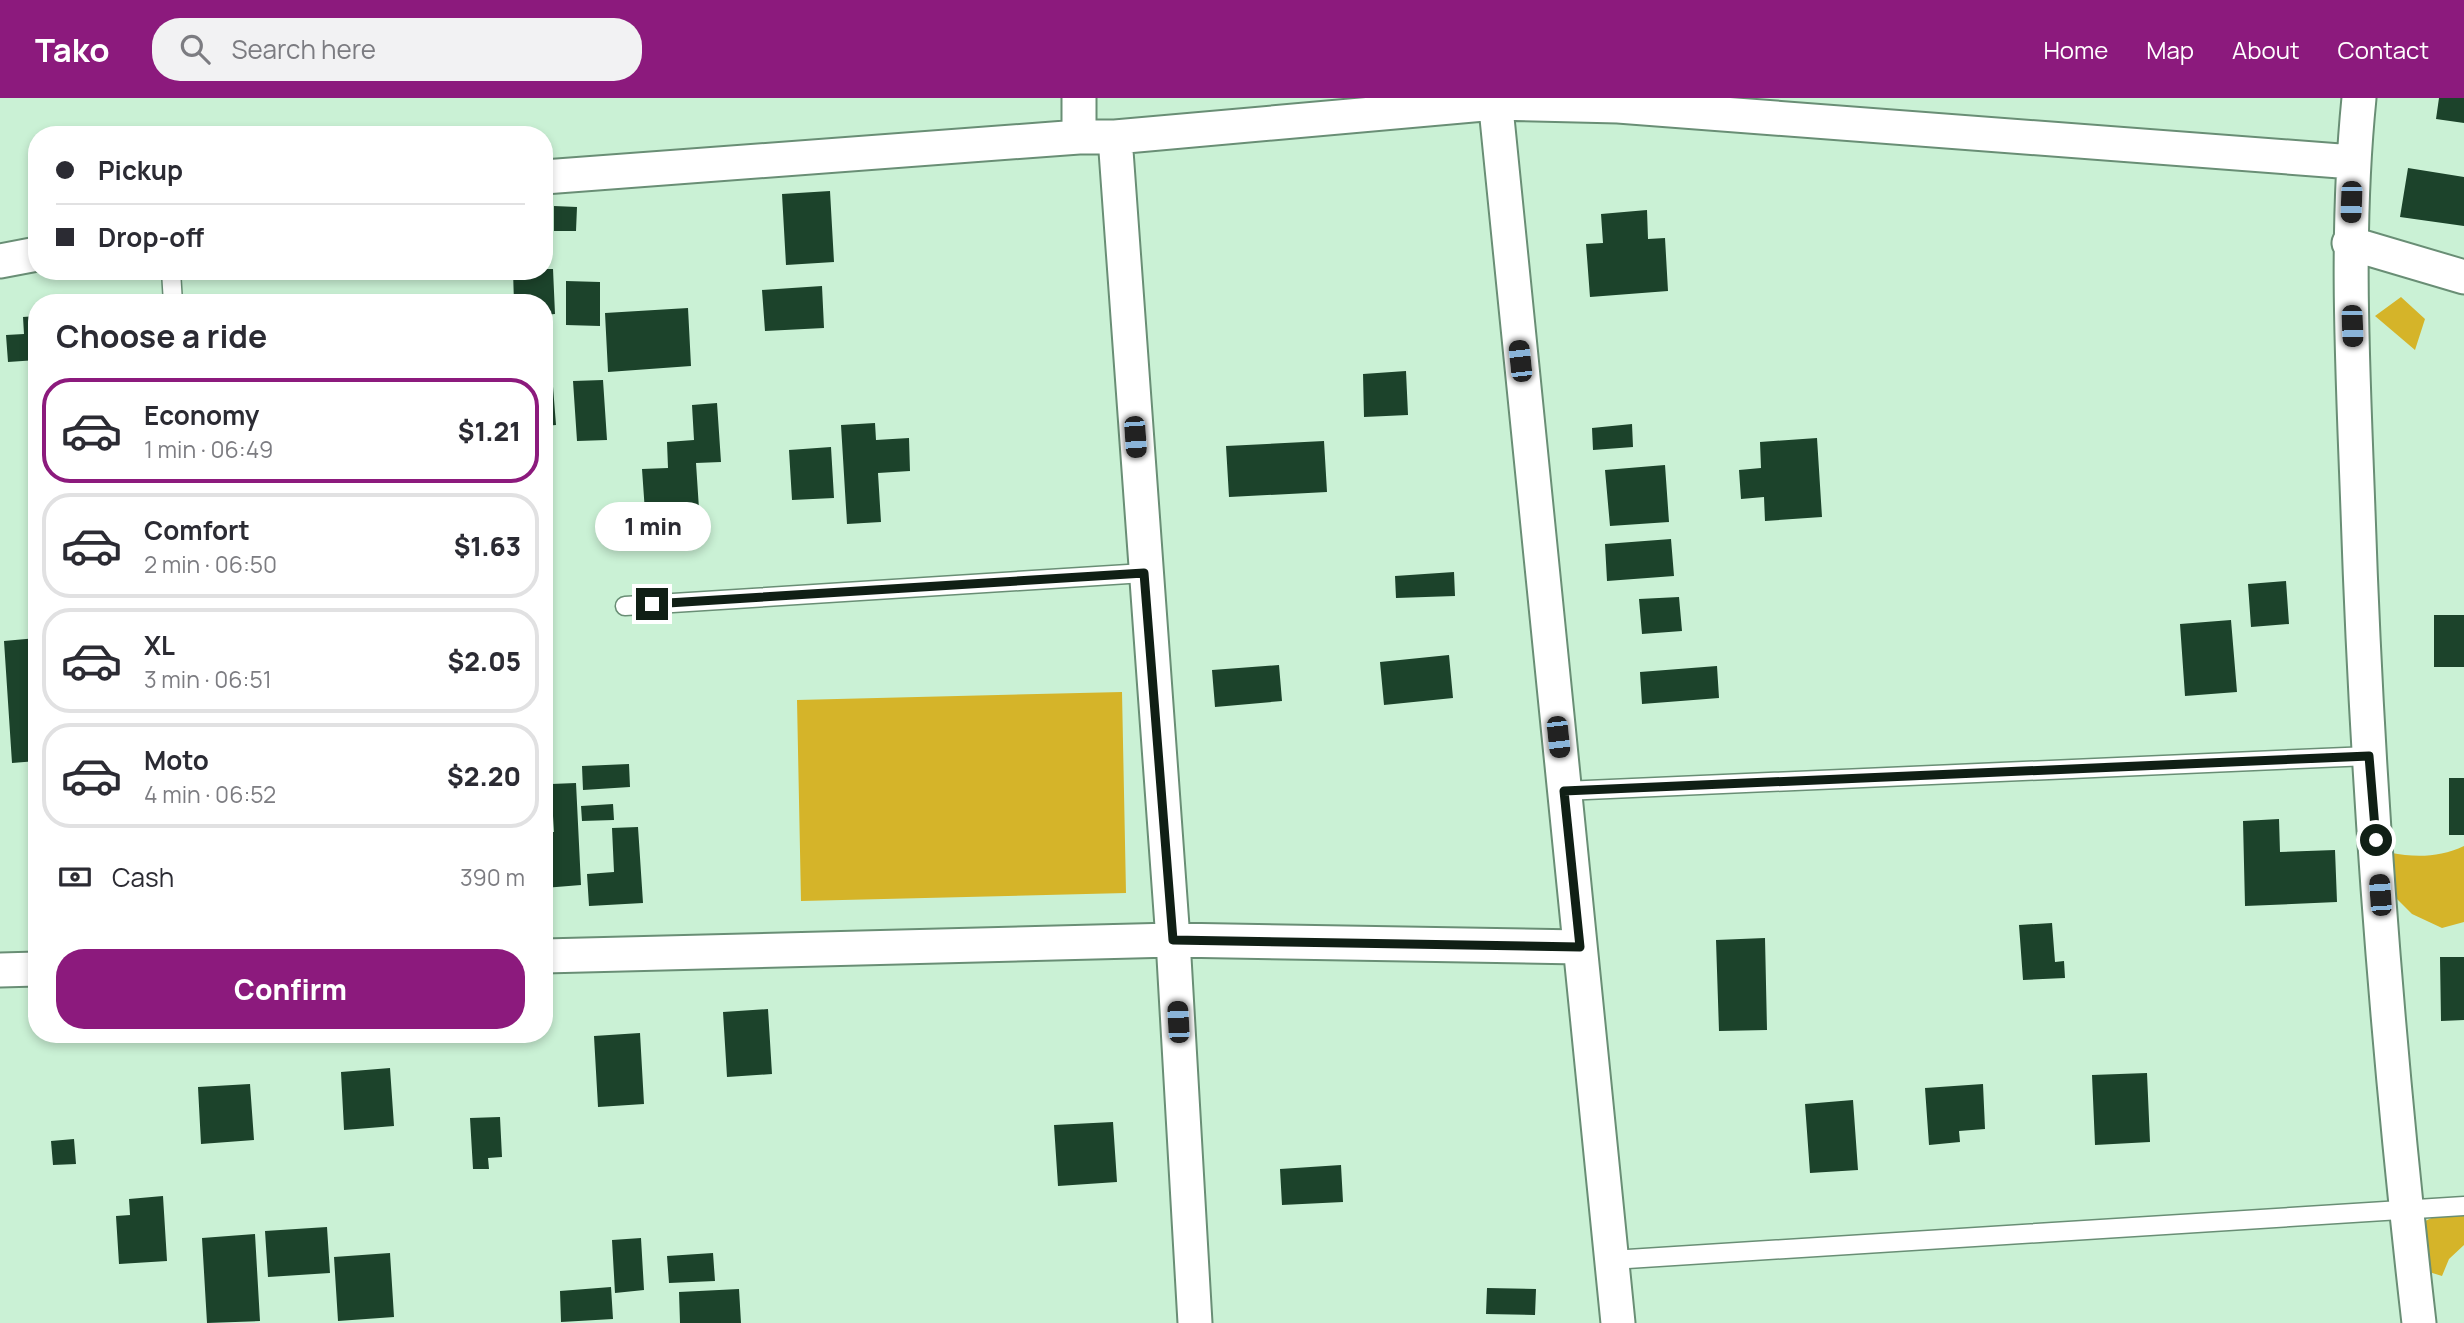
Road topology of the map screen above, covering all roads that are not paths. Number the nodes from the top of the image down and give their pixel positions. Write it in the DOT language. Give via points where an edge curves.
graph roads {
  1 [pos="1079,98"];
  2 [pos="2359,98"];
  3 [pos="1495,101"];
  4 [pos="1079,137"];
  5 [pos="1115,137"];
  6 [pos="2353,162"];
  7 [pos="553,176"];
  8 [pos="2349,243"];
  9 [pos="28,256"];
  10 [pos="0,261"];
  11 [pos="2464,277"];
  12 [pos="1144,573"];
  13 [pos="625,606"];
  14 [pos="2369,756"];
  15 [pos="1564,791"];
  16 [pos="1173,940"];
  17 [pos="1580,947"];
  18 [pos="553,956"];
  19 [pos="28,969"];
  20 [pos="0,970"];
  21 [pos="2464,1206"];
  22 [pos="2406,1209"];
  23 [pos="1612,1260"];
  24 [pos="1195,1323"];
  25 [pos="1618,1323"];
  26 [pos="2419,1323"];
  1 -- 4 [label="street"];
  2 -- 6 [label="street"];
  3 -- 5 [label="street"];
  3 -- 6 [label="street" via="1618,106"];
  3 -- 15 [label="street"];
  4 -- 5 [label="street"];
  4 -- 7 [label="street"];
  5 -- 12 [label="street"];
  6 -- 8 [label="street"];
  8 -- 11 [label="street"];
  8 -- 14 [label="street"];
  9 -- 10 [label="street"];
  12 -- 13 [label="lane"];
  12 -- 16 [label="street"];
  14 -- 15 [label="lane"];
  14 -- 22 [label="street"];
  15 -- 17 [label="street"];
  16 -- 17 [label="street"];
  16 -- 18 [label="street"];
  16 -- 24 [label="street"];
  17 -- 23 [label="street"];
  19 -- 20 [label="street"];
  21 -- 22 [label="lane"];
  22 -- 23 [label="lane"];
  22 -- 26 [label="street"];
  23 -- 25 [label="street"];
}
